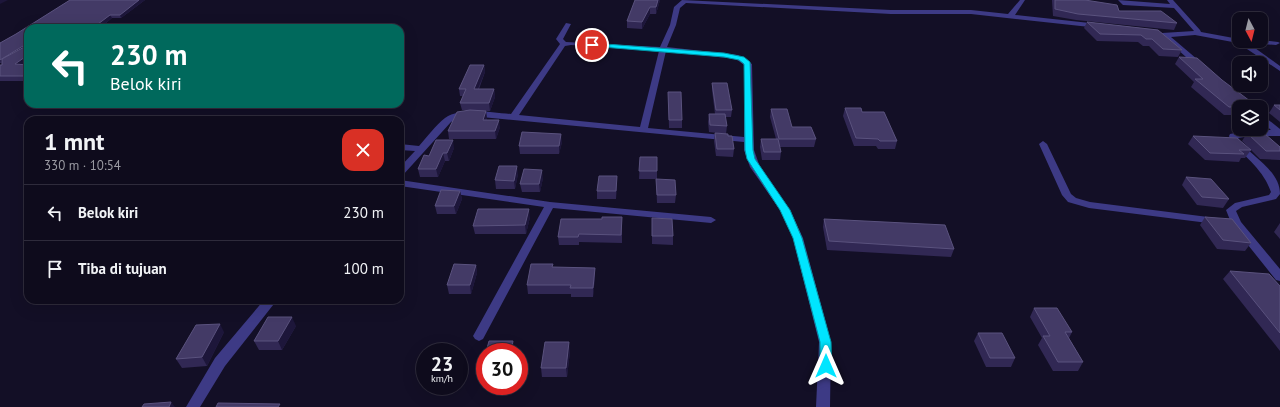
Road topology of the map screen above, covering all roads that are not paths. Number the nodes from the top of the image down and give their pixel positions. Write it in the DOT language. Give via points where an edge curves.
graph roads {
  1 [pos="1121,0"];
  2 [pos="1170,0"];
  3 [pos="1024,1"];
  4 [pos="679,2"];
  5 [pos="767,3"];
  6 [pos="1175,6"];
  7 [pos="1011,15"];
  8 [pos="1023,17"];
  9 [pos="568,24"];
  10 [pos="1105,26"];
  11 [pos="1142,31"];
  12 [pos="1195,33"];
  13 [pos="1162,35"];
  14 [pos="1232,40"];
  15 [pos="1268,43"];
  16 [pos="1276,43"];
  17 [pos="564,44"];
  18 [pos="1250,48"];
  19 [pos="663,49"];
  20 [pos="1280,69"];
  21 [pos="1208,72"];
  22 [pos="513,117"];
  23 [pos="1268,123"];
  24 [pos="643,130"];
  25 [pos="1279,132"];
  26 [pos="749,140"];
  27 [pos="1043,144"];
  28 [pos="404,147"];
  29 [pos="422,149"];
  30 [pos="404,169"];
  31 [pos="404,183"];
  32 [pos="550,205"];
  33 [pos="711,220"];
  34 [pos="1236,223"];
  35 [pos="1280,277"];
  36 [pos="268,304"];
  37 [pos="479,336"];
  38 [pos="193,407"];
  39 [pos="823,407"];
  1 -- 6 [label="street" via="1123,3"];
  2 -- 6 [label="street"];
  3 -- 7 [label="street"];
  3 -- 8 [label="street"];
  4 -- 5 [label="street"];
  4 -- 19 [label="street"];
  5 -- 7 [label="street" via="891,12"];
  6 -- 12 [label="street" via="1198,31"];
  7 -- 8 [label="street"];
  8 -- 10 [label="street"];
  9 -- 17 [label="street" via="558,39"];
  11 -- 13 [label="street"];
  12 -- 13 [label="street"];
  12 -- 14 [label="street"];
  13 -- 21 [label="street"];
  15 -- 16 [label="street"];
  17 -- 19 [label="street"];
  17 -- 22 [label="street"];
  18 -- 20 [label="street"];
  19 -- 24 [label="street"];
  19 -- 26 [label="street" via="738,57 748,64"];
  22 -- 24 [label="street"];
  22 -- 29 [label="street" via="467,114 454,116"];
  23 -- 25 [label="street"];
  24 -- 26 [label="street"];
  25 -- 34 [label="street" via="1233,136 1263,169 1275,186 1276,192 1273,197 1234,207 1231,210"];
  26 -- 39 [label="street" via="750,154 755,167 785,210 800,245 826,342"];
  27 -- 34 [label="street" via="1067,195 1072,200 1089,205"];
  28 -- 29 [label="street"];
  29 -- 30 [label="street"];
  31 -- 32 [label="street"];
  32 -- 33 [label="street"];
  32 -- 37 [label="street"];
  34 -- 35 [label="street"];
  36 -- 38 [label="street" via="220,362"];
}
